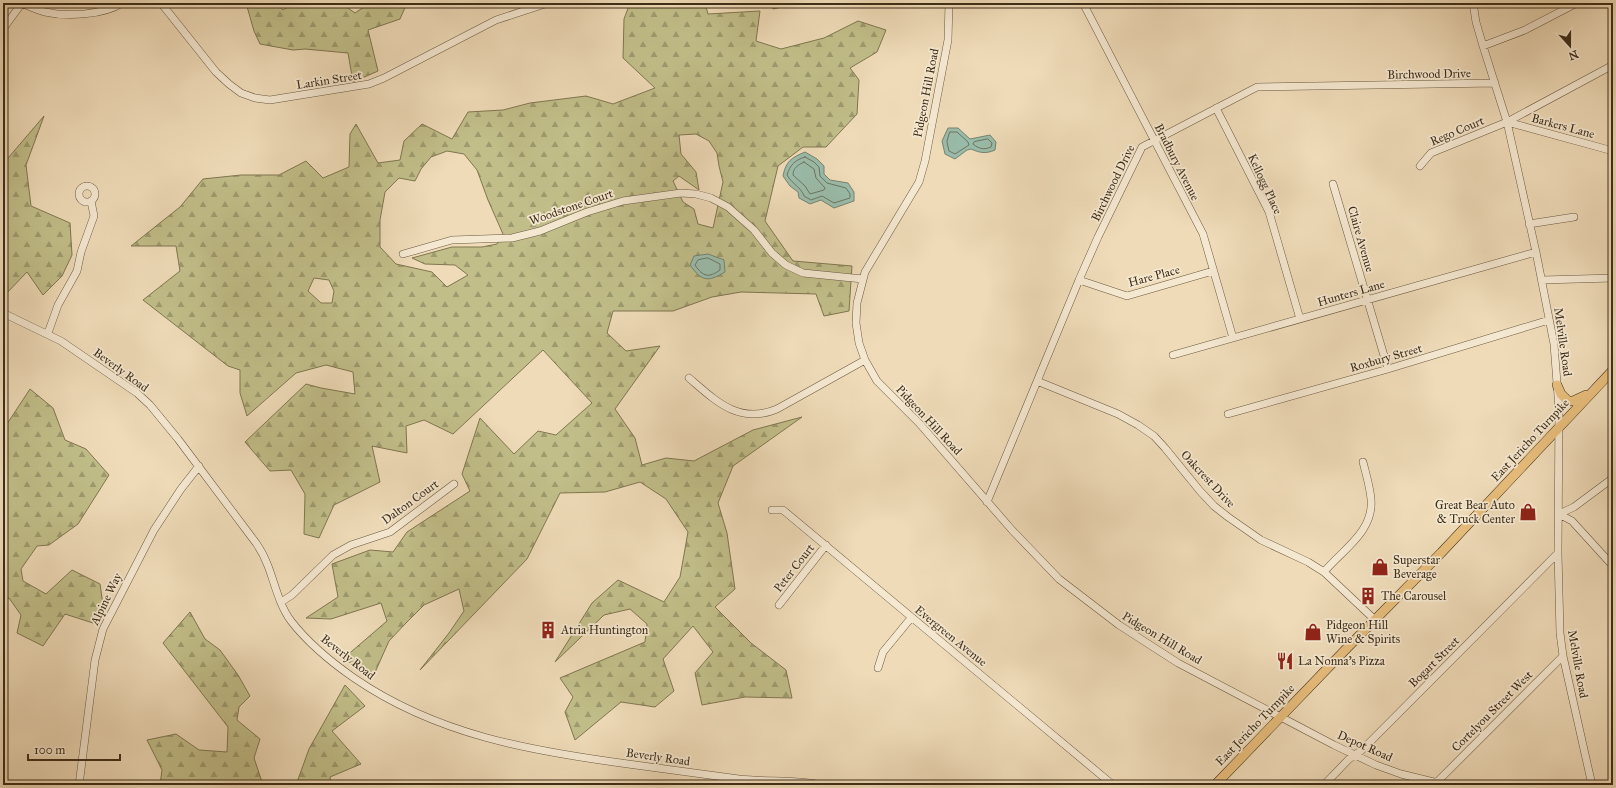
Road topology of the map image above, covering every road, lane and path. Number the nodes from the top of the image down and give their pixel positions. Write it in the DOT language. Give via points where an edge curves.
graph roads {
  1 [pos="22,3"];
  2 [pos="122,3"];
  3 [pos="161,3"];
  4 [pos="548,3"];
  5 [pos="949,3"];
  6 [pos="1082,3"];
  7 [pos="1474,3"];
  8 [pos="1577,3"];
  9 [pos="3,29"];
  10 [pos="1483,46"];
  11 [pos="1613,65"];
  12 [pos="1495,83"];
  13 [pos="1216,108"];
  14 [pos="1507,122"];
  15 [pos="1154,139"];
  16 [pos="1613,151"];
  17 [pos="1420,166"];
  18 [pos="1333,184"];
  19 [pos="91,201"];
  20 [pos="1574,217"];
  21 [pos="1529,224"];
  22 [pos="1536,252"];
  23 [pos="403,254"];
  24 [pos="1213,271"];
  25 [pos="1613,278"];
  26 [pos="863,279"];
  27 [pos="1080,280"];
  28 [pos="1542,280"];
  29 [pos="1367,299"];
  30 [pos="3,313"];
  31 [pos="1300,318"];
  32 [pos="1549,320"];
  33 [pos="48,333"];
  34 [pos="1233,338"];
  35 [pos="1173,356"];
  36 [pos="865,360"];
  37 [pos="1388,369"];
  38 [pos="1613,370"];
  39 [pos="689,378"];
  40 [pos="1037,381"];
  41 [pos="1558,385"];
  42 [pos="1592,391"];
  43 [pos="1228,414"];
  44 [pos="1559,427"];
  45 [pos="1363,462"];
  46 [pos="199,466"];
  47 [pos="1613,478"];
  48 [pos="454,484"];
  49 [pos="987,502"];
  50 [pos="772,510"];
  51 [pos="1559,514"];
  52 [pos="826,546"];
  53 [pos="1558,553"];
  54 [pos="1613,566"];
  55 [pos="1324,572"];
  56 [pos="281,602"];
  57 [pos="779,605"];
  58 [pos="911,618"];
  59 [pos="1375,620"];
  60 [pos="1563,656"];
  61 [pos="878,668"];
  62 [pos="1280,717"];
  63 [pos="1355,755"];
  64 [pos="742,782"];
  65 [pos="1421,782"];
  66 [pos="1436,783"];
  67 [pos="79,785"];
  68 [pos="822,785"];
  69 [pos="1113,785"];
  70 [pos="1214,785"];
  71 [pos="1324,785"];
  72 [pos="1446,785"];
  73 [pos="1592,785"];
  1 -- 2 [label="street" via="45,12 77,14 93,13"];
  1 -- 9 [label="street"];
  3 -- 4 [label="street, Larkin Street" via="216,72 229,84 241,93 270,100 369,84 496,20"];
  5 -- 26 [label="street, Pidgeon Hill Road" via="948,40 919,182"];
  6 -- 15 [label="street, Bradbury Avenue"];
  7 -- 10 [label="street, Melville Road"];
  8 -- 10 [label="street" via="1525,30"];
  10 -- 12 [label="street, Melville Road"];
  11 -- 14 [label="street, Rego Court"];
  12 -- 13 [label="street, Birchwood Drive" via="1257,86"];
  12 -- 14 [label="street, Melville Road"];
  13 -- 15 [label="street, Birchwood Drive"];
  13 -- 31 [label="street, Kellogg Place" via="1269,212"];
  14 -- 16 [label="street, Barkers Lane"];
  14 -- 17 [label="street, Rego Court" via="1431,153"];
  14 -- 21 [label="street, Melville Road"];
  15 -- 24 [label="street, Bradbury Avenue" via="1202,234"];
  15 -- 27 [label="street, Birchwood Drive" via="1142,147"];
  18 -- 29 [label="street, Claire Avenue"];
  19 -- 33 [label="street" via="94,216 77,271 58,305"];
  20 -- 21 [label="street"];
  21 -- 22 [label="street, Melville Road"];
  22 -- 28 [label="street, Melville Road"];
  22 -- 29 [label="street, Hunters Lane"];
  23 -- 26 [label="street, Woodstone Court" via="452,240 512,238 540,231 623,201 681,193 701,195 728,206 786,265 803,273"];
  24 -- 27 [label="street, Hare Place" via="1127,296"];
  24 -- 34 [label="street, Bradbury Avenue"];
  25 -- 28 [label="street"];
  26 -- 36 [label="street, Pidgeon Hill Road" via="857,303 856,323"];
  27 -- 40 [label="street, Birchwood Drive"];
  28 -- 32 [label="street, Melville Road"];
  29 -- 31 [label="street, Hunters Lane"];
  29 -- 37 [label="street, Claire Avenue"];
  30 -- 33 [label="street, Beverly Road"];
  31 -- 34 [label="street, Hunters Lane"];
  32 -- 37 [label="street, Roxbury Street"];
  32 -- 41 [label="street, Melville Road"];
  33 -- 46 [label="street, Beverly Road" via="137,393 150,405"];
  34 -- 35 [label="street, Hunters Lane"];
  36 -- 39 [label="street" via="764,414 745,414 726,407"];
  36 -- 49 [label="street, Pidgeon Hill Road" via="877,381 919,423"];
  37 -- 43 [label="street, Roxbury Street"];
  38 -- 42 [label="main road, East Jericho Turnpike"];
  40 -- 49 [label="street, Birchwood Drive"];
  40 -- 55 [label="street, Oakcrest Drive" via="1118,414 1138,425 1154,436 1214,506 1262,540"];
  41 -- 42 [label="main road" via="1561,394 1568,401 1579,399"];
  41 -- 44 [label="street, Melville Road"];
  42 -- 44 [label="main road, East Jericho Turnpike"];
  44 -- 51 [label="street, Melville Road"];
  44 -- 59 [label="main road, East Jericho Turnpike"];
  45 -- 55 [label="street" via="1371,500 1369,517 1357,538"];
  46 -- 56 [label="street, Beverly Road" via="259,547"];
  46 -- 67 [label="street, Alpine Way" via="154,530 103,629 95,660"];
  47 -- 51 [label="street" via="1574,507"];
  48 -- 56 [label="street, Dalton Court" via="390,532 337,552 292,595"];
  49 -- 62 [label="street, Pidgeon Hill Road" via="1059,579 1119,625 1178,663"];
  50 -- 52 [label="street, Evergreen Avenue" via="783,510"];
  51 -- 53 [label="street, Melville Road"];
  51 -- 54 [label="street" via="1572,521"];
  52 -- 57 [label="street, Peter Court"];
  52 -- 58 [label="street, Evergreen Avenue"];
  53 -- 60 [label="street, Melville Road"];
  53 -- 63 [label="street, Bogart Street"];
  55 -- 59 [label="street, Oakcrest Drive"];
  56 -- 64 [label="street, Beverly Road" via="300,631 330,660 382,696 432,720 541,751"];
  58 -- 61 [label="street" via="883,652"];
  58 -- 69 [label="street, Evergreen Avenue"];
  59 -- 62 [label="main road, East Jericho Turnpike"];
  60 -- 66 [label="street, Cortelyou Street West"];
  60 -- 73 [label="street, Melville Road"];
  62 -- 63 [label="street, Depot Road"];
  62 -- 70 [label="main road, East Jericho Turnpike"];
  63 -- 65 [label="street, Depot Road"];
  63 -- 71 [label="street, Bogart Street"];
  64 -- 68 [label="street, Beverly Road" via="803,782"];
  65 -- 66 [label="street, Depot Road"];
  66 -- 72 [label="street, Depot Road"];
}
